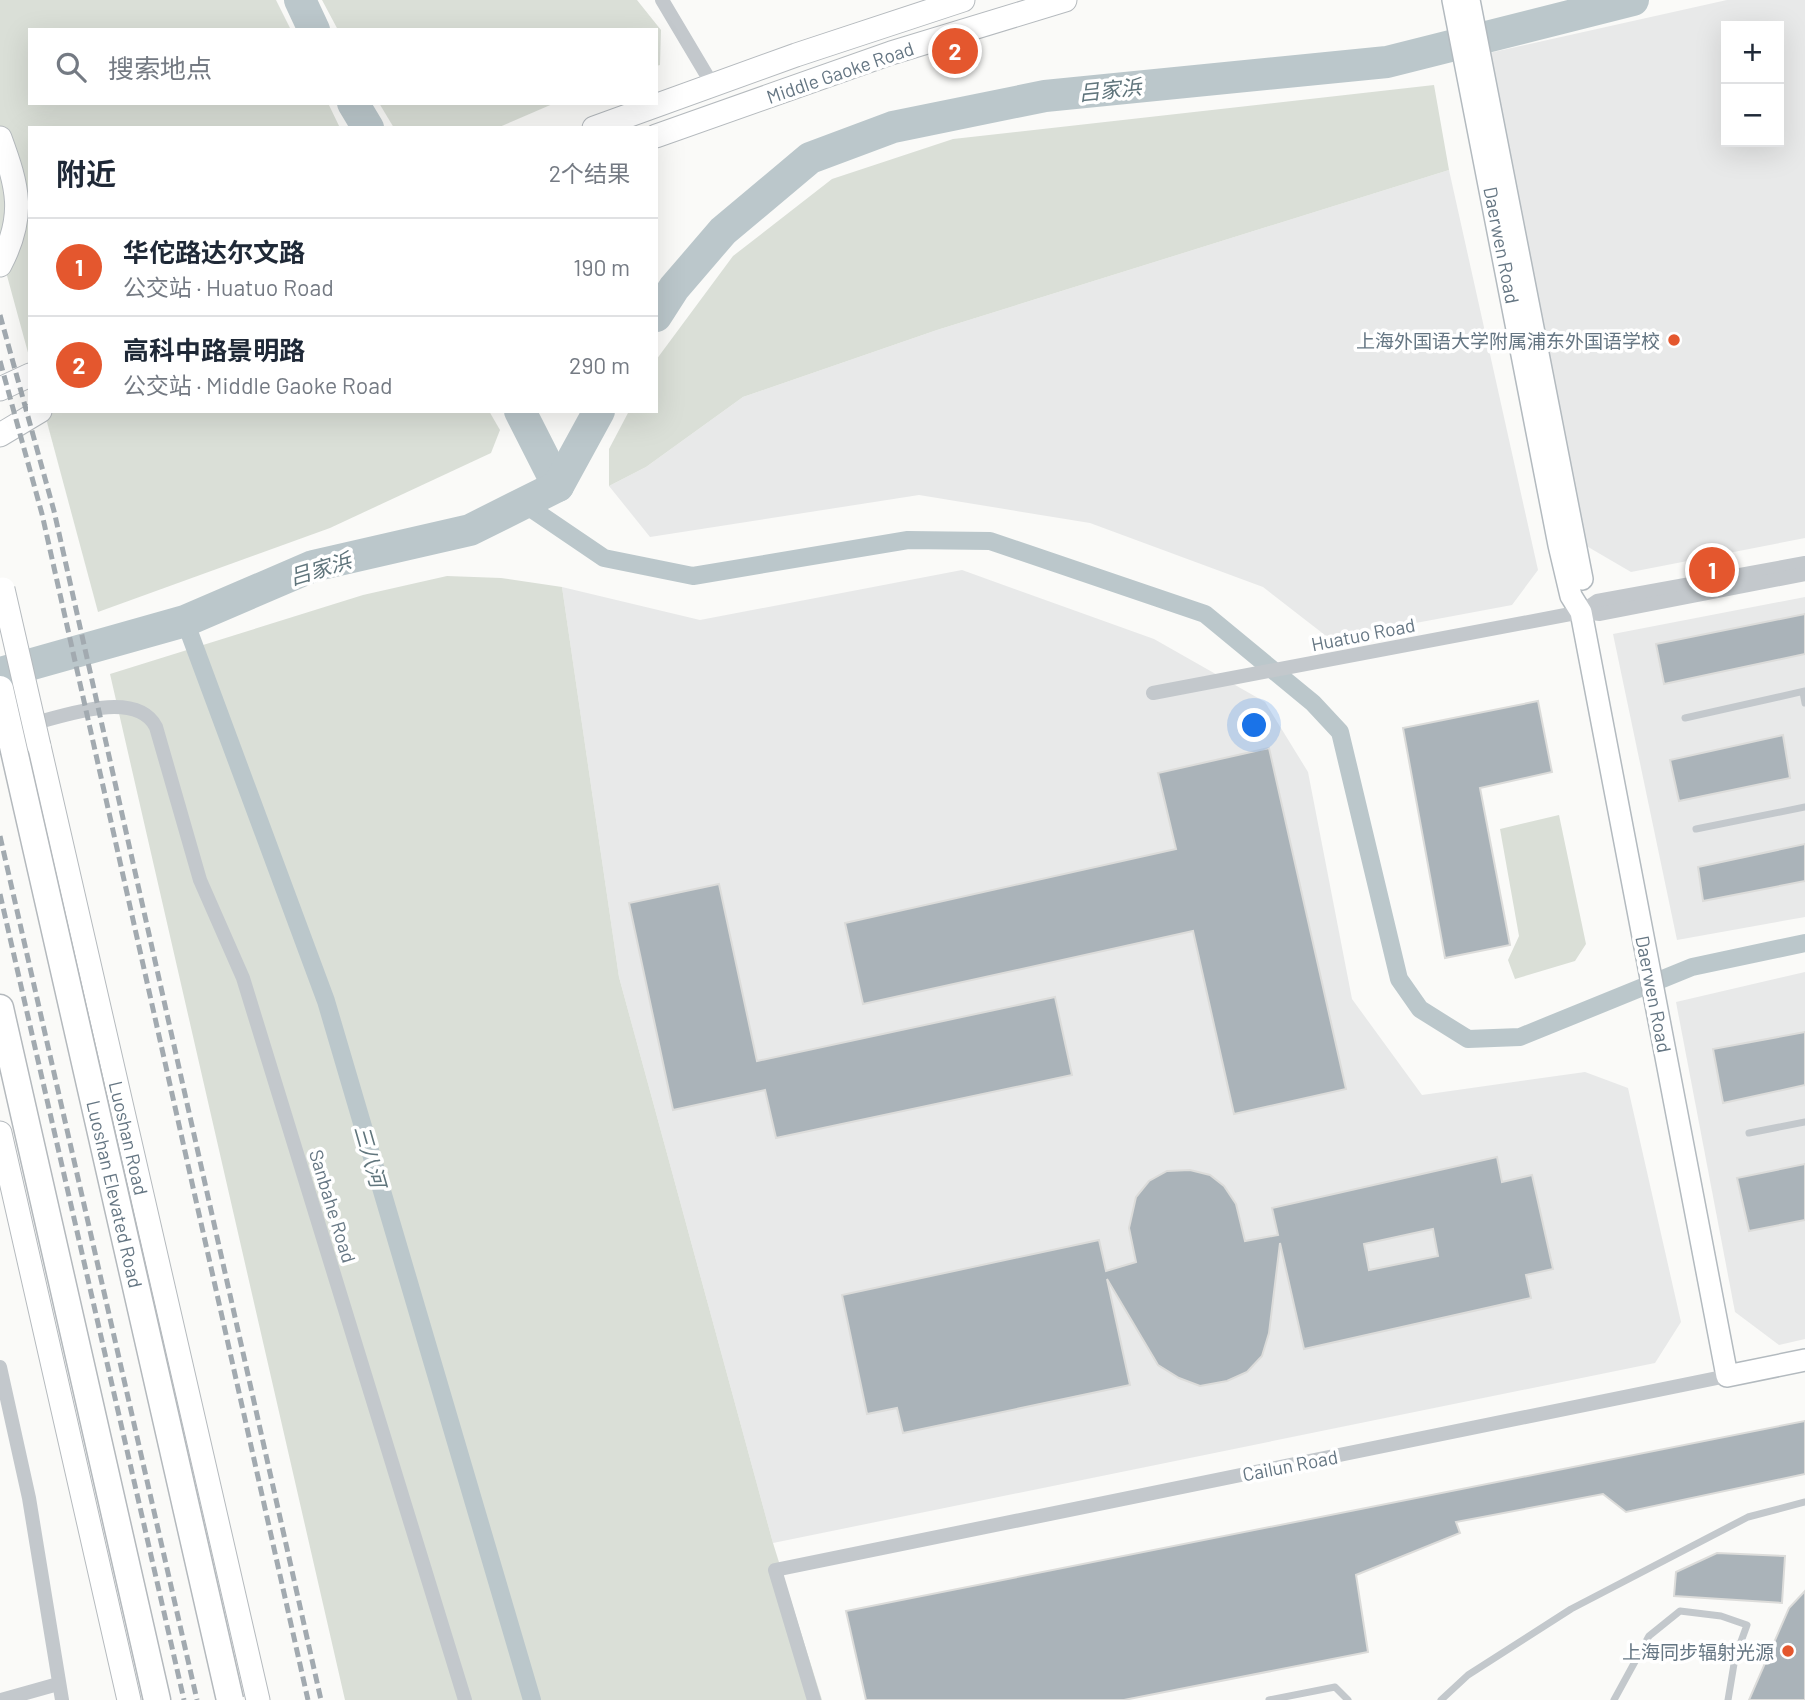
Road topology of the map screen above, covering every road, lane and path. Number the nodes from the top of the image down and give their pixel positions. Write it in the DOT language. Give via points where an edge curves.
graph roads {
  1 [pos="662,0"];
  2 [pos="1065,0"];
  3 [pos="1453,0"];
  4 [pos="1469,0"];
  5 [pos="954,1"];
  6 [pos="712,84"];
  7 [pos="658,104"];
  8 [pos="656,105"];
  9 [pos="1484,118"];
  10 [pos="599,126"];
  11 [pos="658,135"];
  12 [pos="4,147"];
  13 [pos="28,203"];
  14 [pos="0,265"];
  15 [pos="28,376"];
  16 [pos="0,389"];
  17 [pos="37,413"];
  18 [pos="0,435"];
  19 [pos="1805,563"];
  20 [pos="1805,574"];
  21 [pos="2,582"];
  22 [pos="1581,612"];
  23 [pos="0,689"];
  24 [pos="1804,692"];
  25 [pos="1153,693"];
  26 [pos="1805,703"];
  27 [pos="1685,718"];
  28 [pos="0,733"];
  29 [pos="1805,807"];
  30 [pos="1696,829"];
  31 [pos="0,1008"];
  32 [pos="1805,1122"];
  33 [pos="0,1133"];
  34 [pos="1749,1133"];
  35 [pos="1805,1360"];
  36 [pos="0,1367"];
  37 [pos="1727,1376"];
  38 [pos="4,1400"];
  39 [pos="1805,1502"];
  40 [pos="58,1684"];
  41 [pos="1,1700"];
  42 [pos="61,1700"];
  43 [pos="129,1700"];
  44 [pos="157,1700"];
  45 [pos="230,1700"];
  46 [pos="258,1700"];
  47 [pos="465,1700"];
  48 [pos="814,1700"];
  49 [pos="1269,1700"];
  50 [pos="1348,1700"];
  51 [pos="1441,1700"];
  52 [pos="1614,1700"];
  53 [pos="1728,1700"];
  1 -- 6 [label="street"];
  2 -- 11 [label="main road, Middle Gaoke Road" via="891,53"];
  3 -- 9 [label="street, Daerwen Road"];
  4 -- 9 [label="street, Daerwen Road"];
  5 -- 6 [label="main road, Middle Gaoke Road"];
  6 -- 7 [label="main road, Middle Gaoke Road"];
  8 -- 10 [label="main road, Middle Gaoke Road"];
  9 -- 22 [label="street, Daerwen Road" via="1585,594"];
  12 -- 13 [label="main road"];
  12 -- 14 [label="main road" via="19,200"];
  15 -- 16 [label="main road"];
  17 -- 18 [label="main road"];
  19 -- 22 [label="street, Huatuo Road" via="1597,601"];
  20 -- 22 [label="street, Huatuo Road" via="1600,614"];
  21 -- 46 [label="main road, Luoshan Road, bridge"];
  22 -- 25 [label="street, Huatuo Road"];
  22 -- 37 [label="street, Daerwen Road"];
  23 -- 45 [label="highway, Luoshan Elevated Road, bridge"];
  24 -- 26 [label="lane"];
  24 -- 27 [label="lane"];
  28 -- 47 [label="street, Sanbahe Road" via="106,708 140,710 156,727 205,894 243,978"];
  29 -- 30 [label="lane"];
  31 -- 44 [label="highway"];
  32 -- 34 [label="lane"];
  33 -- 43 [label="main road"];
  35 -- 37 [label="street, Cailun Road"];
  36 -- 38 [label="street"];
  37 -- 48 [label="street, Cailun Road" via="775,1570"];
  38 -- 40 [label="street" via="40,1558"];
  39 -- 51 [label="lane" via="1748,1517 1571,1609 1468,1675"];
  40 -- 41 [label="street"];
  40 -- 42 [label="street"];
  49 -- 50 [label="lane" via="1335,1687"];
  52 -- 53 [label="lane" via="1649,1636 1680,1611 1747,1625 1735,1658"];
}
